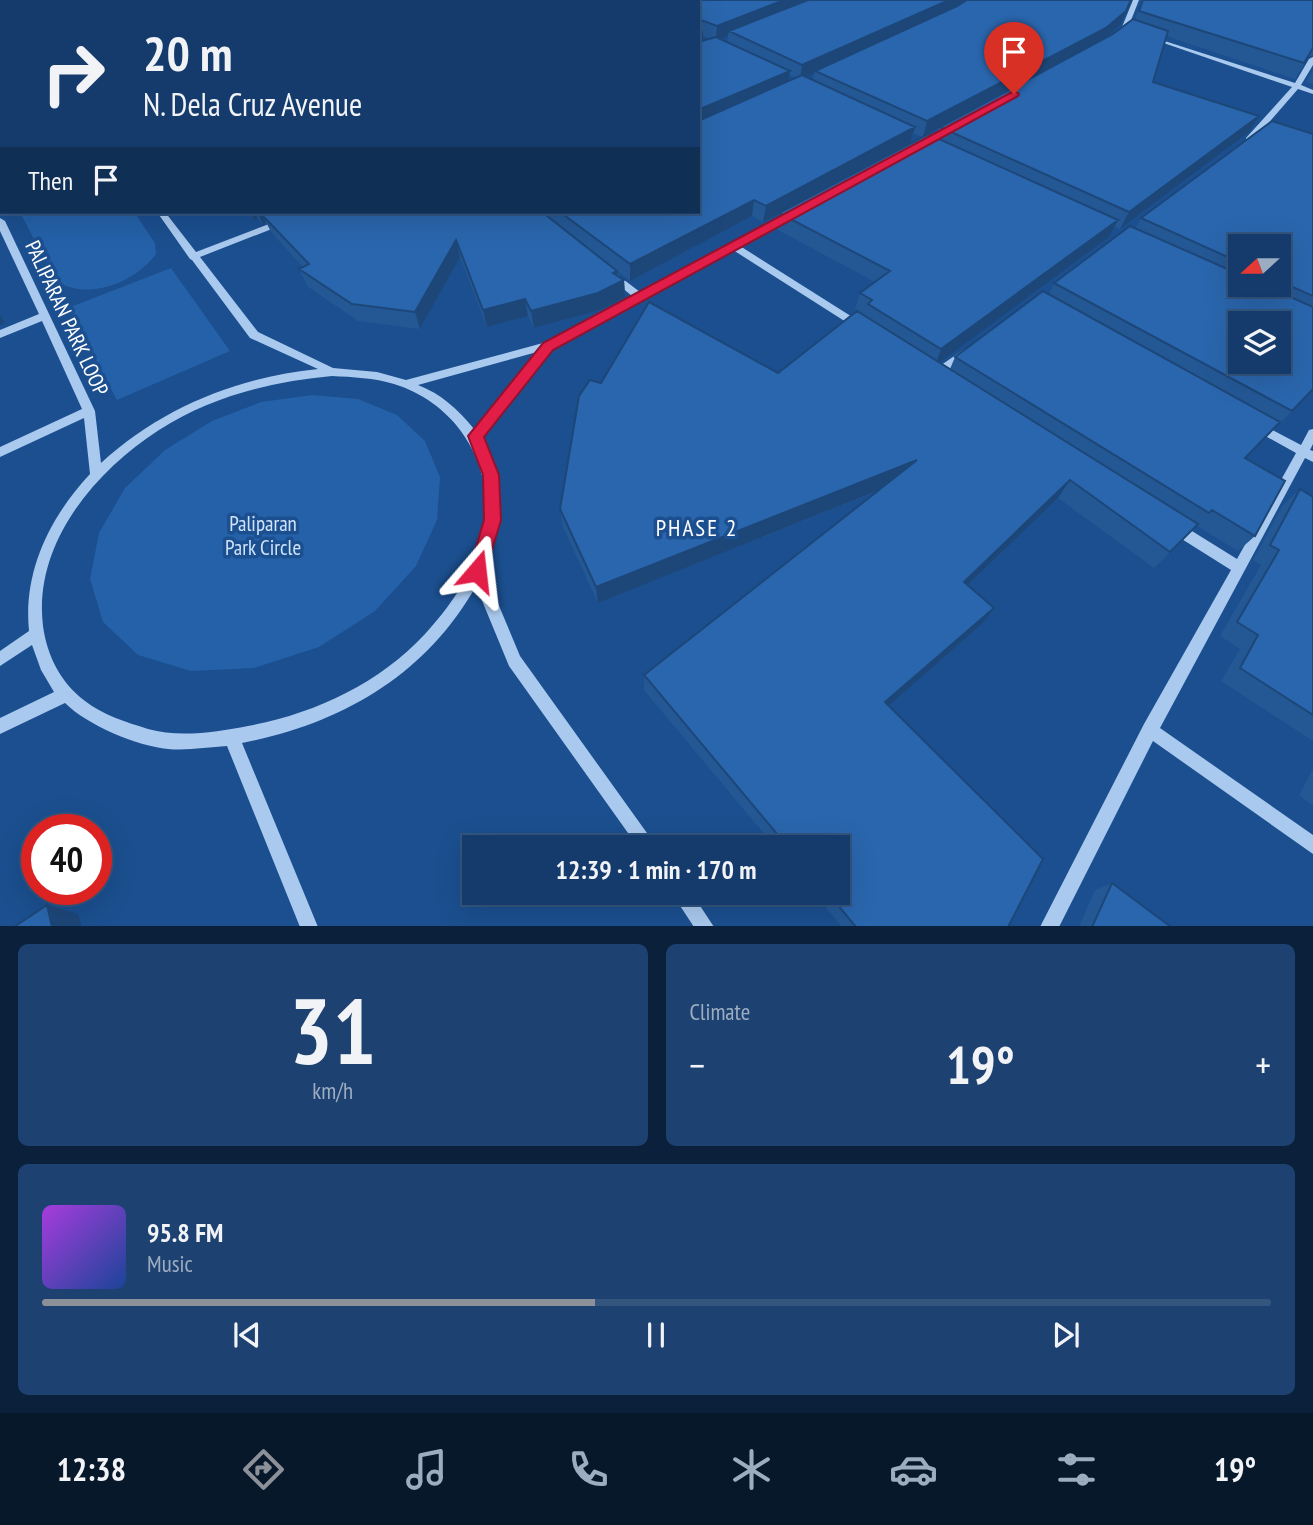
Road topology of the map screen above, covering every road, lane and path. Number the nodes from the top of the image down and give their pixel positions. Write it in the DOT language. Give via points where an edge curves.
graph roads {
  1 [pos="1136,0"];
  2 [pos="1125,28"];
  3 [pos="1111,40"];
  4 [pos="1313,59"];
  5 [pos="1297,86"];
  6 [pos="1313,92"];
  7 [pos="1243,144"];
  8 [pos="806,207"];
  9 [pos="162,214"];
  10 [pos="302,214"];
  11 [pos="0,221"];
  12 [pos="4,238"];
  13 [pos="734,246"];
  14 [pos="193,257"];
  15 [pos="607,271"];
  16 [pos="640,296"];
  17 [pos="44,316"];
  18 [pos="868,332"];
  19 [pos="0,334"];
  20 [pos="980,342"];
  21 [pos="548,346"];
  22 [pos="332,372"];
  23 [pos="947,382"];
  24 [pos="406,384"];
  25 [pos="89,411"];
  26 [pos="1241,417"];
  27 [pos="1313,433"];
  28 [pos="475,436"];
  29 [pos="0,452"];
  30 [pos="1308,454"];
  31 [pos="96,476"];
  32 [pos="1157,516"];
  33 [pos="1239,568"];
  34 [pos="477,571"];
  35 [pos="35,635"];
  36 [pos="0,659"];
  37 [pos="65,695"];
  38 [pos="0,726"];
  39 [pos="1150,730"];
  40 [pos="233,740"];
  41 [pos="639,835"];
  42 [pos="1313,845"];
  43 [pos="690,905"];
  44 [pos="309,926"];
  45 [pos="705,926"];
  46 [pos="1049,926"];
  1 -- 2 [label="street"];
  2 -- 3 [label="street"];
  2 -- 5 [label="street"];
  4 -- 5 [label="street"];
  5 -- 6 [label="street"];
  5 -- 7 [label="street"];
  8 -- 13 [label="street"];
  9 -- 14 [label="street"];
  10 -- 14 [label="street"];
  11 -- 12 [label="street, PALIPARAN PARK LOOP"];
  12 -- 17 [label="street, PALIPARAN PARK LOOP"];
  13 -- 16 [label="street"];
  13 -- 18 [label="street"];
  14 -- 22 [label="street" via="254,335"];
  15 -- 16 [label="street"];
  16 -- 21 [label="street"];
  17 -- 19 [label="street"];
  17 -- 25 [label="street, PALIPARAN PARK LOOP"];
  20 -- 23 [label="street" via="930,371"];
  21 -- 24 [label="street"];
  21 -- 28 [label="street"];
  22 -- 24 [label="street"];
  22 -- 31 [label="street" via="292,374 209,398 130,444"];
  24 -- 28 [label="street" via="446,405"];
  25 -- 29 [label="street"];
  25 -- 31 [label="street, PALIPARAN PARK LOOP"];
  26 -- 30 [label="street"];
  27 -- 30 [label="street"];
  28 -- 34 [label="street" via="491,475 493,520"];
  30 -- 33 [label="street"];
  31 -- 35 [label="street" via="66,512 45,552 34,594"];
  32 -- 33 [label="street"];
  33 -- 39 [label="street"];
  34 -- 40 [label="street" via="434,633 409,659 358,696 298,724"];
  34 -- 41 [label="street" via="514,661"];
  35 -- 36 [label="street"];
  35 -- 37 [label="street" via="45,667"];
  37 -- 38 [label="street"];
  37 -- 40 [label="street" via="107,725 131,732 166,741"];
  39 -- 42 [label="street"];
  39 -- 46 [label="street"];
  40 -- 44 [label="street"];
  43 -- 45 [label="street"];
}
